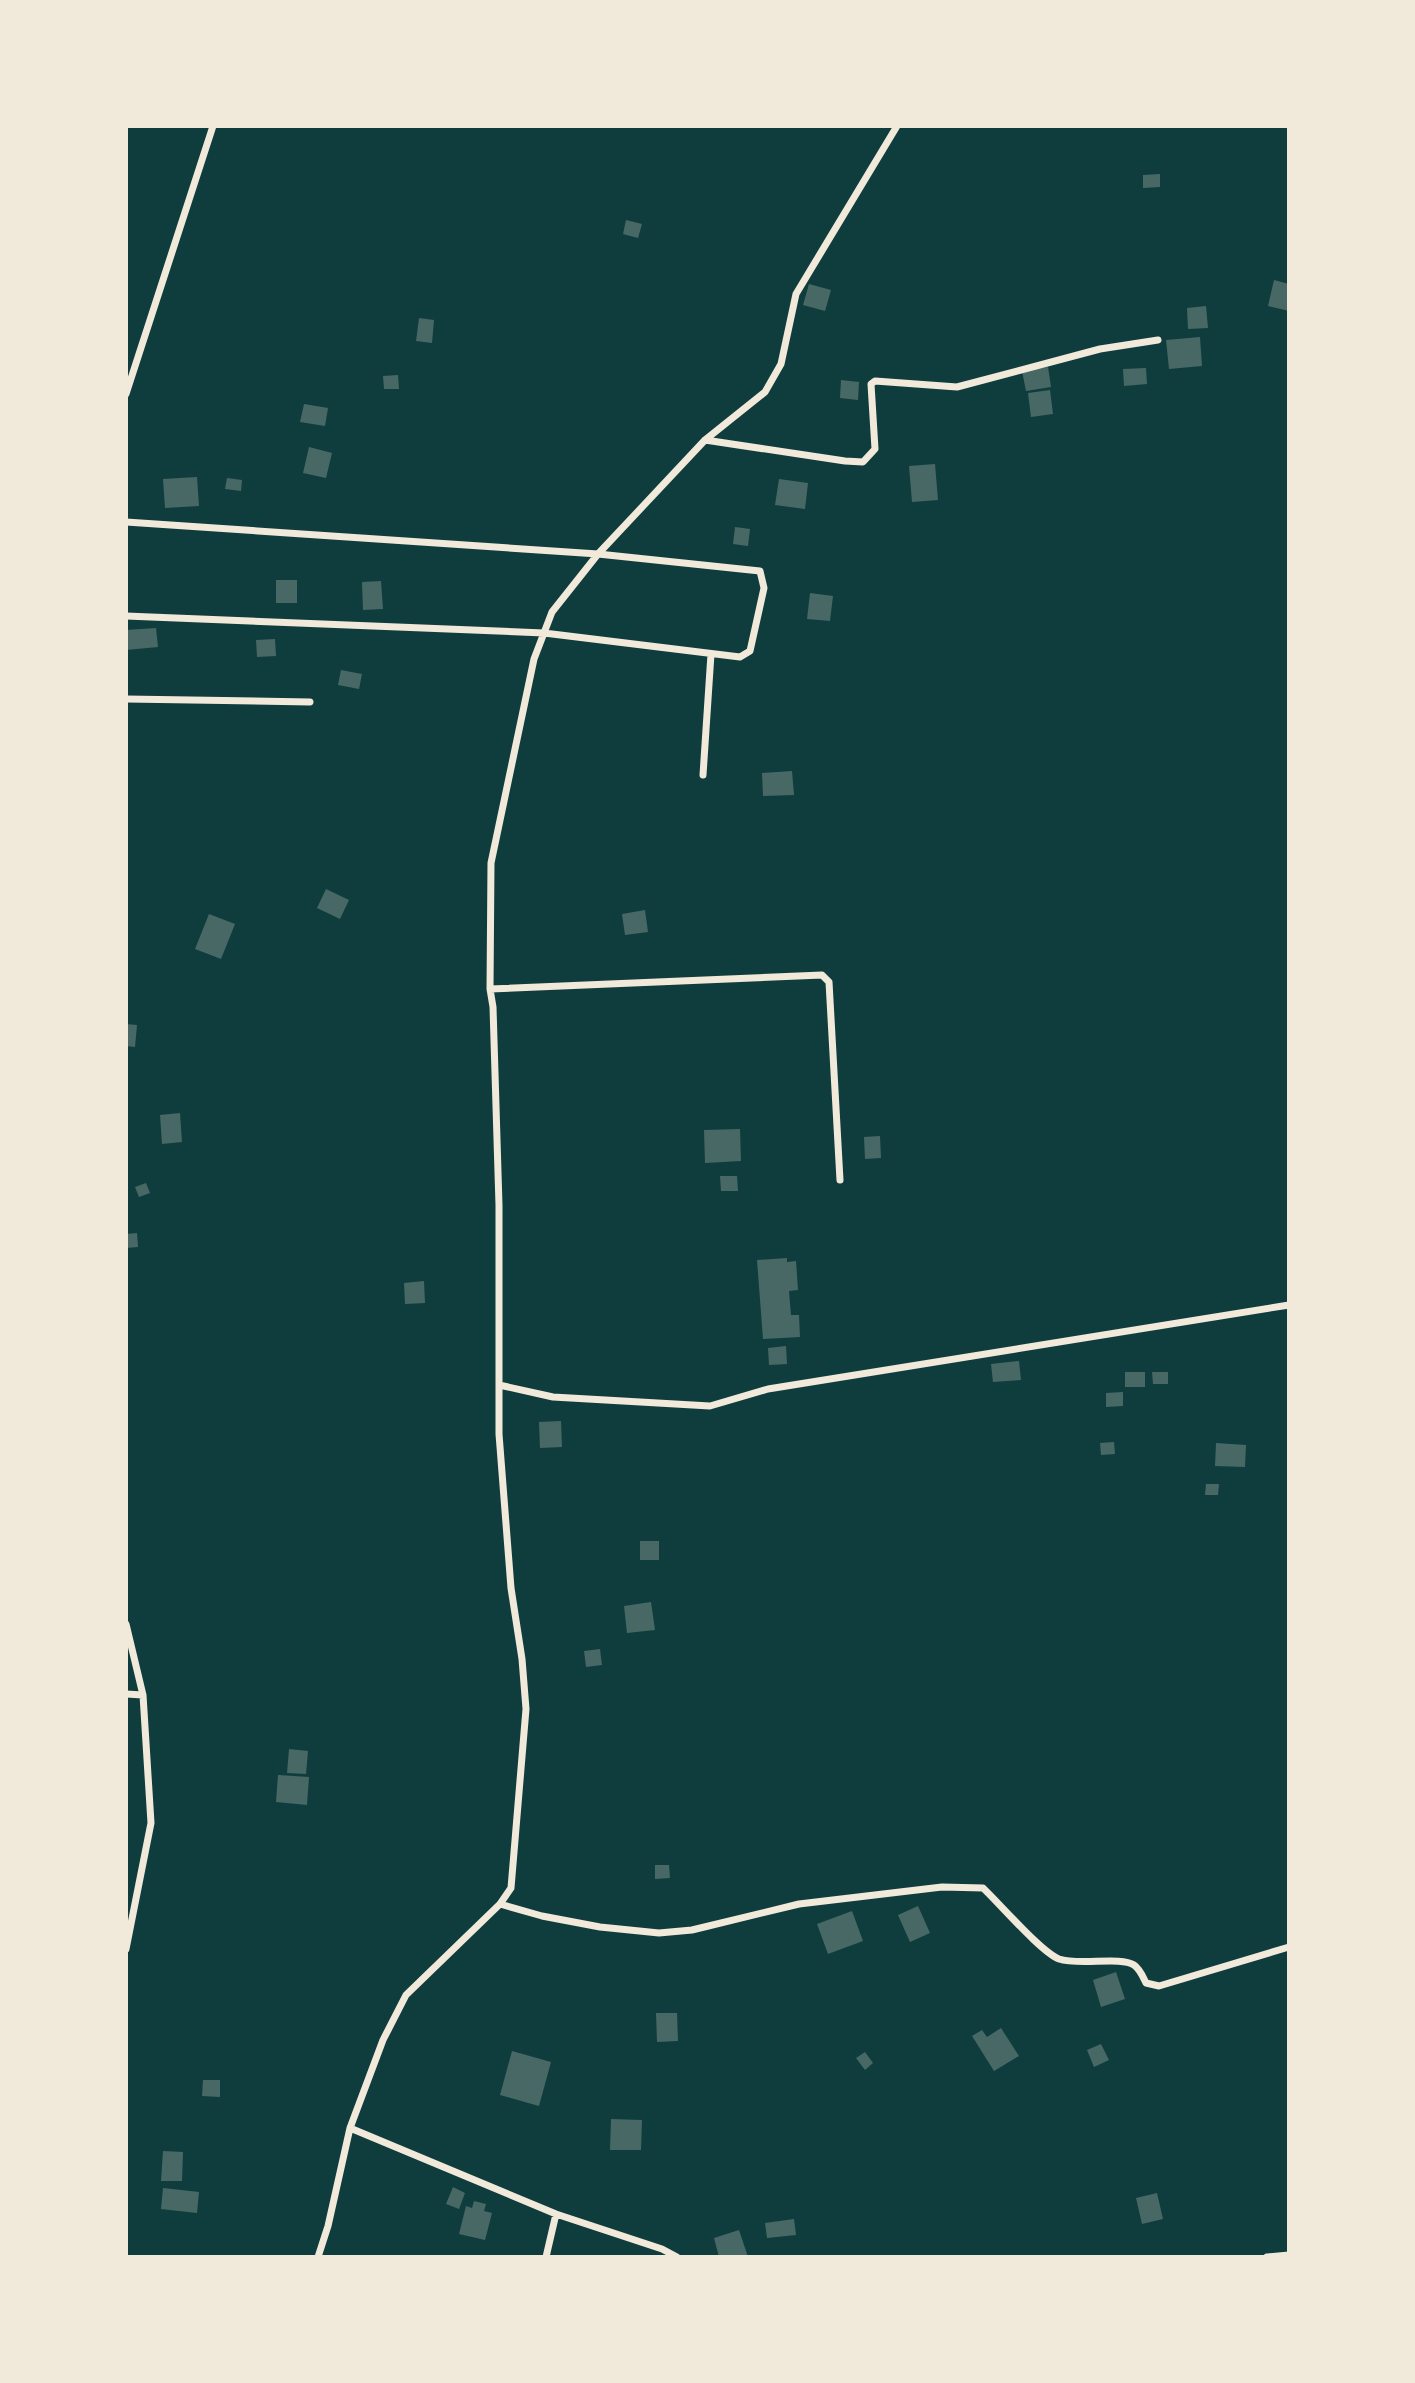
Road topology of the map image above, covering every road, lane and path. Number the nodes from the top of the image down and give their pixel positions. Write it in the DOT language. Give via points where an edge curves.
graph roads {
  1 [pos="213,126"];
  2 [pos="897,126"];
  3 [pos="1158,340"];
  4 [pos="126,394"];
  5 [pos="705,440"];
  6 [pos="126,522"];
  7 [pos="598,554"];
  8 [pos="126,616"];
  9 [pos="544,633"];
  10 [pos="711,654"];
  11 [pos="126,699"];
  12 [pos="310,702"];
  13 [pos="702,775"];
  14 [pos="490,989"];
  15 [pos="840,1180"];
  16 [pos="1289,1305"];
  17 [pos="499,1385"];
  18 [pos="126,1624"];
  19 [pos="126,1695"];
  20 [pos="143,1695"];
  21 [pos="500,1904"];
  22 [pos="1289,1947"];
  23 [pos="126,1949"];
  24 [pos="350,2128"];
  25 [pos="556,2214"];
  26 [pos="1289,2256"];
  27 [pos="318,2257"];
  28 [pos="546,2257"];
  29 [pos="677,2257"];
  30 [pos="1267,2257"];
  1 -- 4 [label="street"];
  2 -- 5 [label="street" via="796,294 780,364 765,392"];
  3 -- 5 [label="street" via="1100,349 957,387 875,381 871,384 875,449 863,461"];
  5 -- 7 [label="street"];
  6 -- 7 [label="street"];
  7 -- 9 [label="street" via="552,612"];
  7 -- 10 [label="street" via="760,571 764,588 750,651 740,657"];
  8 -- 9 [label="street"];
  9 -- 10 [label="street"];
  9 -- 14 [label="street" via="534,659 491,863"];
  10 -- 13 [label="street"];
  11 -- 12 [label="street"];
  14 -- 15 [label="street" via="822,975 828,982"];
  14 -- 17 [label="street" via="499,1205"];
  16 -- 17 [label="street" via="781,1387 710,1406 553,1398"];
  17 -- 21 [label="street" via="511,1588 526,1709 511,1888"];
  18 -- 20 [label="street"];
  19 -- 20 [label="street"];
  20 -- 23 [label="street" via="151,1823"];
  21 -- 22 [label="street" via="600,1927 659,1933 692,1930 800,1904 942,1887 983,1888 1057,1958 1128,1962 1138,1967 1146,1983 1159,1986"];
  21 -- 24 [label="street" via="406,1995 383,2040"];
  24 -- 25 [label="street"];
  24 -- 27 [label="street"];
  25 -- 28 [label="street"];
  25 -- 29 [label="street"];
  26 -- 30 [label="street"];
}
